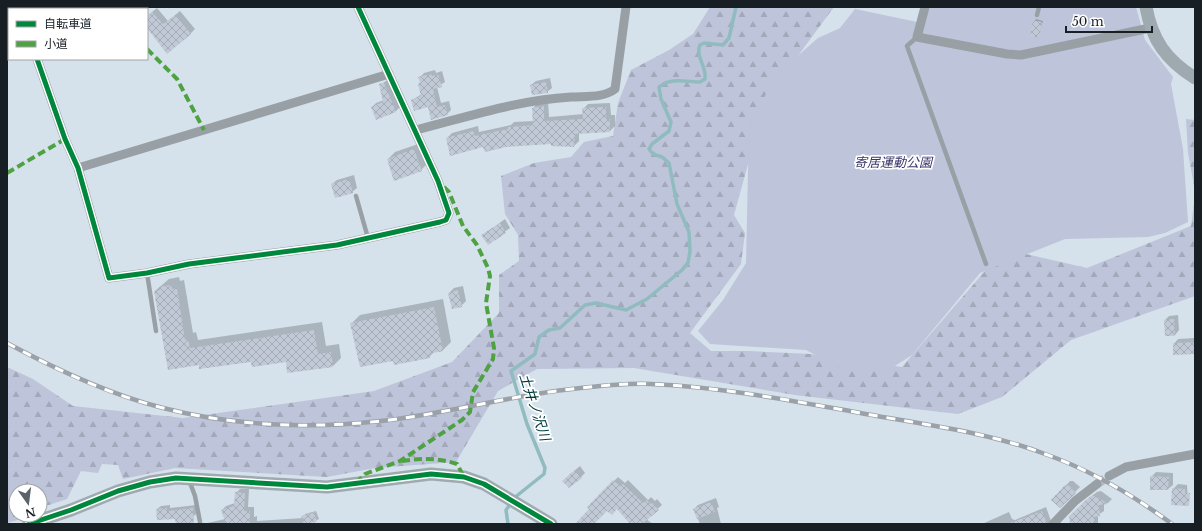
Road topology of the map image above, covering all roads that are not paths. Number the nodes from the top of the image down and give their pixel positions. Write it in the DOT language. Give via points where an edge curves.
graph roads {
  1 [pos="358,7"];
  2 [pos="626,7"];
  3 [pos="925,7"];
  4 [pos="1039,7"];
  5 [pos="1146,7"];
  6 [pos="1037,15"];
  7 [pos="1150,28"];
  8 [pos="917,37"];
  9 [pos="37,60"];
  10 [pos="389,74"];
  11 [pos="1195,78"];
  12 [pos="416,130"];
  13 [pos="78,168"];
  14 [pos="356,196"];
  15 [pos="368,238"];
  16 [pos="986,264"];
  17 [pos="147,273"];
  18 [pos="156,331"];
  19 [pos="1195,454"];
  20 [pos="1109,476"];
  21 [pos="189,478"];
  22 [pos="1097,484"];
  23 [pos="200,522"];
  24 [pos="29,524"];
  25 [pos="551,524"];
  26 [pos="1053,524"];
  1 -- 10 [label="street"];
  2 -- 12 [label="street" via="615,89 607,95 552,98 523,103"];
  3 -- 8 [label="street"];
  4 -- 6 [label="lane"];
  5 -- 7 [label="street"];
  7 -- 8 [label="street" via="1021,55"];
  7 -- 11 [label="street" via="1161,47 1177,65"];
  8 -- 16 [label="lane" via="907,46"];
  9 -- 13 [label="street"];
  10 -- 12 [label="street"];
  10 -- 13 [label="street"];
  12 -- 15 [label="street" via="449,213 446,220"];
  13 -- 17 [label="street" via="109,278"];
  14 -- 15 [label="lane"];
  15 -- 17 [label="street" via="337,245 189,264"];
  17 -- 18 [label="lane"];
  19 -- 20 [label="street" via="1126,467"];
  21 -- 23 [label="lane"];
  21 -- 24 [label="street" via="150,482 118,491"];
  21 -- 25 [label="street" via="327,487 408,476 447,474 484,484"];
  22 -- 26 [label="street" via="1074,501"];
}
